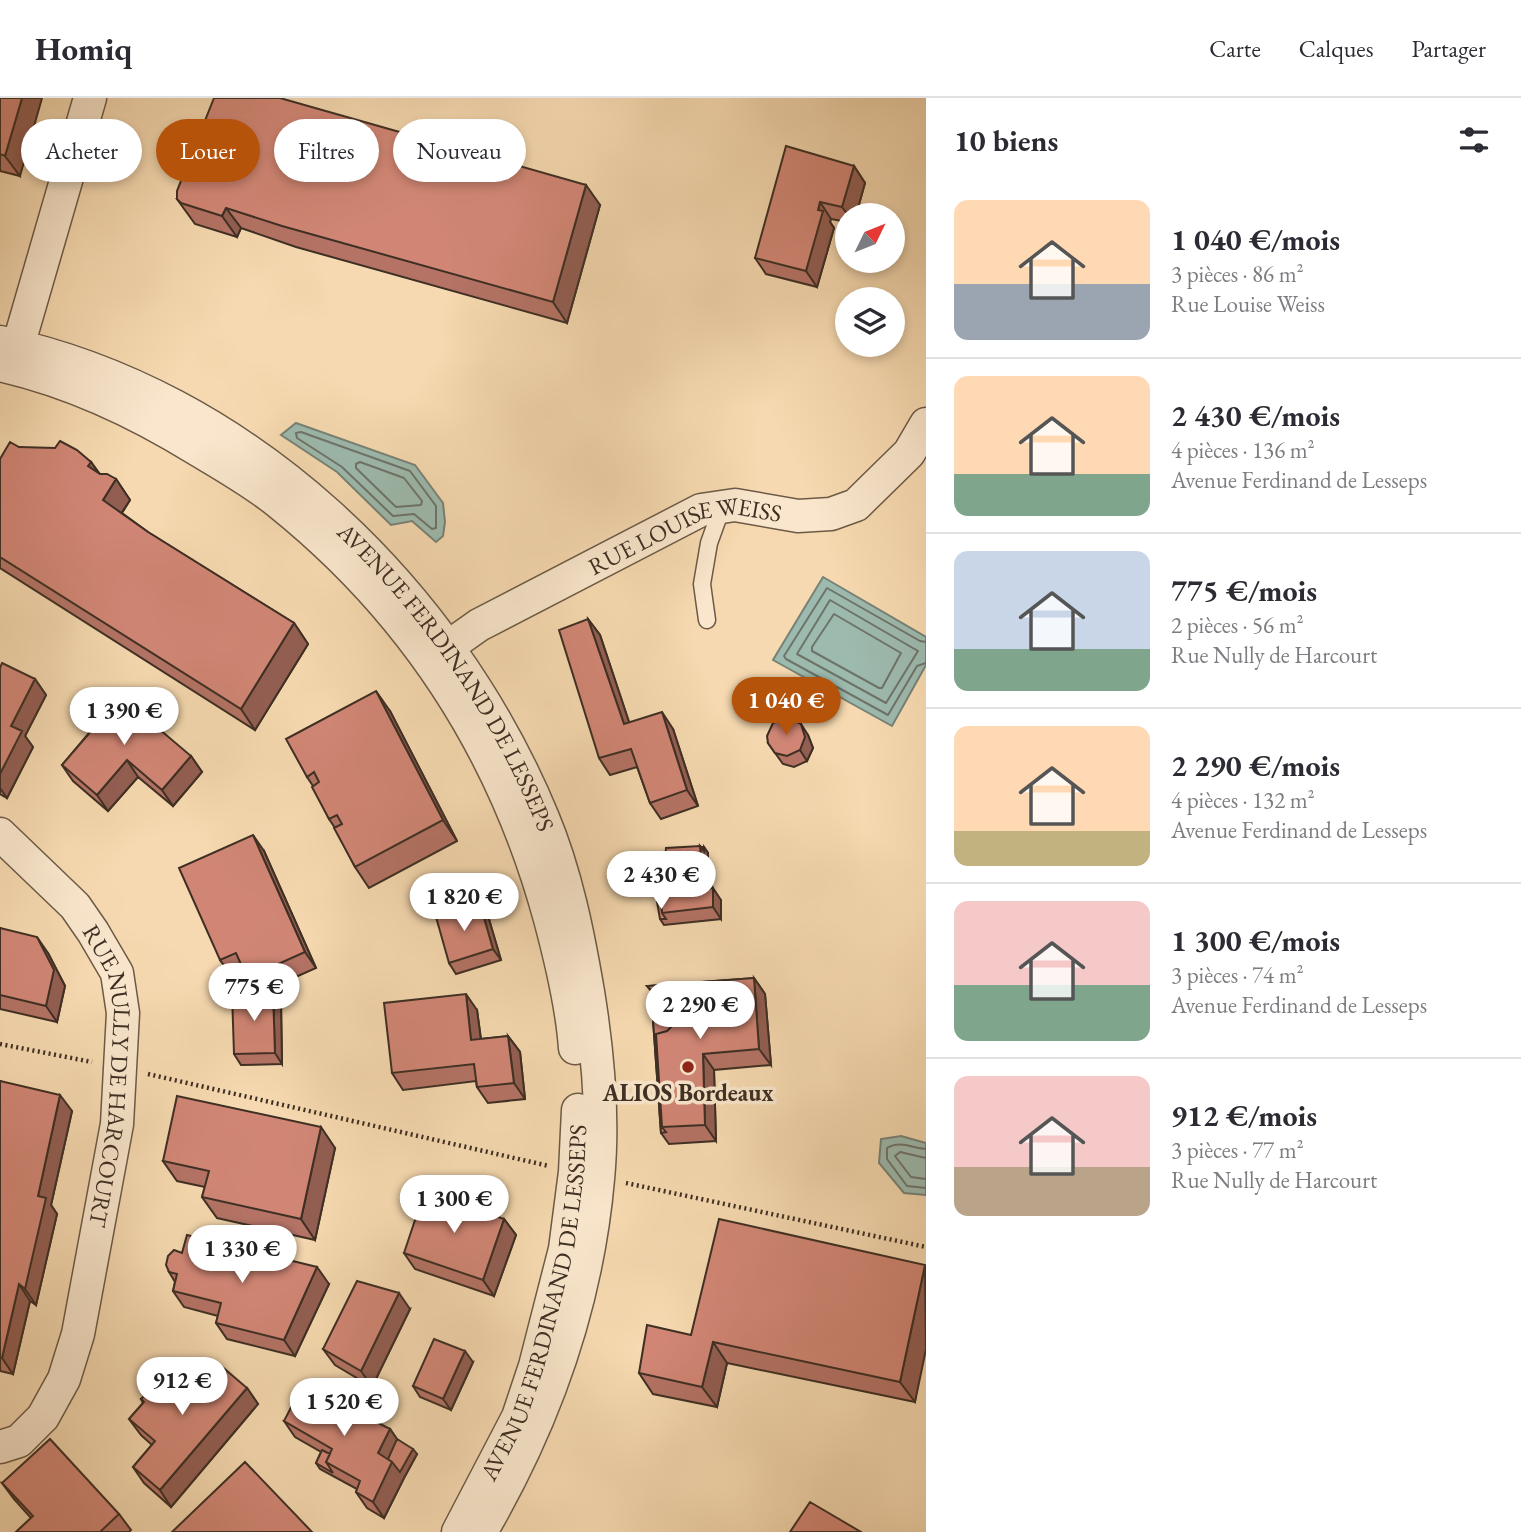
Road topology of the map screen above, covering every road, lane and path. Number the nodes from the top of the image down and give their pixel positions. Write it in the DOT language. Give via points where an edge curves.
graph roads {
  1 [pos="90,98"];
  2 [pos="8,355"];
  3 [pos="926,424"];
  4 [pos="722,507"];
  5 [pos="707,620"];
  6 [pos="439,653"];
  7 [pos="0,834"];
  8 [pos="0,1044"];
  9 [pos="120,1068"];
  10 [pos="587,1175"];
  11 [pos="926,1247"];
  12 [pos="545,1369"];
  13 [pos="0,1447"];
  14 [pos="458,1532"];
  15 [pos="481,1532"];
  1 -- 2 [label="street"];
  2 -- 6 [label="street, AVENUE FERDINAND DE LESSEPS" via="104,374 184,412 289,480 394,579"];
  3 -- 4 [label="street, RUE LOUISE WEISS" via="909,453 856,505 831,514 798,516 735,505"];
  4 -- 5 [label="lane" via="709,542 702,584"];
  4 -- 6 [label="street, RUE LOUISE WEISS" via="701,510 603,559 479,625"];
  6 -- 10 [label="street, AVENUE FERDINAND DE LESSEPS" via="503,734 544,819 566,886 596,1044 599,1098"];
  7 -- 9 [label="street, RUE NULLY DE HARCOURT" via="75,906 117,973 123,1013"];
  8 -- 9 [label="path"];
  9 -- 10 [label="path"];
  9 -- 13 [label="street, RUE NULLY DE HARCOURT" via="112,1157 78,1334 64,1379 43,1417 19,1441"];
  10 -- 11 [label="path"];
  10 -- 12 [label="street, AVENUE FERDINAND DE LESSEPS" via="583,1270"];
  12 -- 14 [label="street, AVENUE FERDINAND DE LESSEPS"];
  12 -- 15 [label="street, AVENUE FERDINAND DE LESSEPS" via="529,1441"];
}
